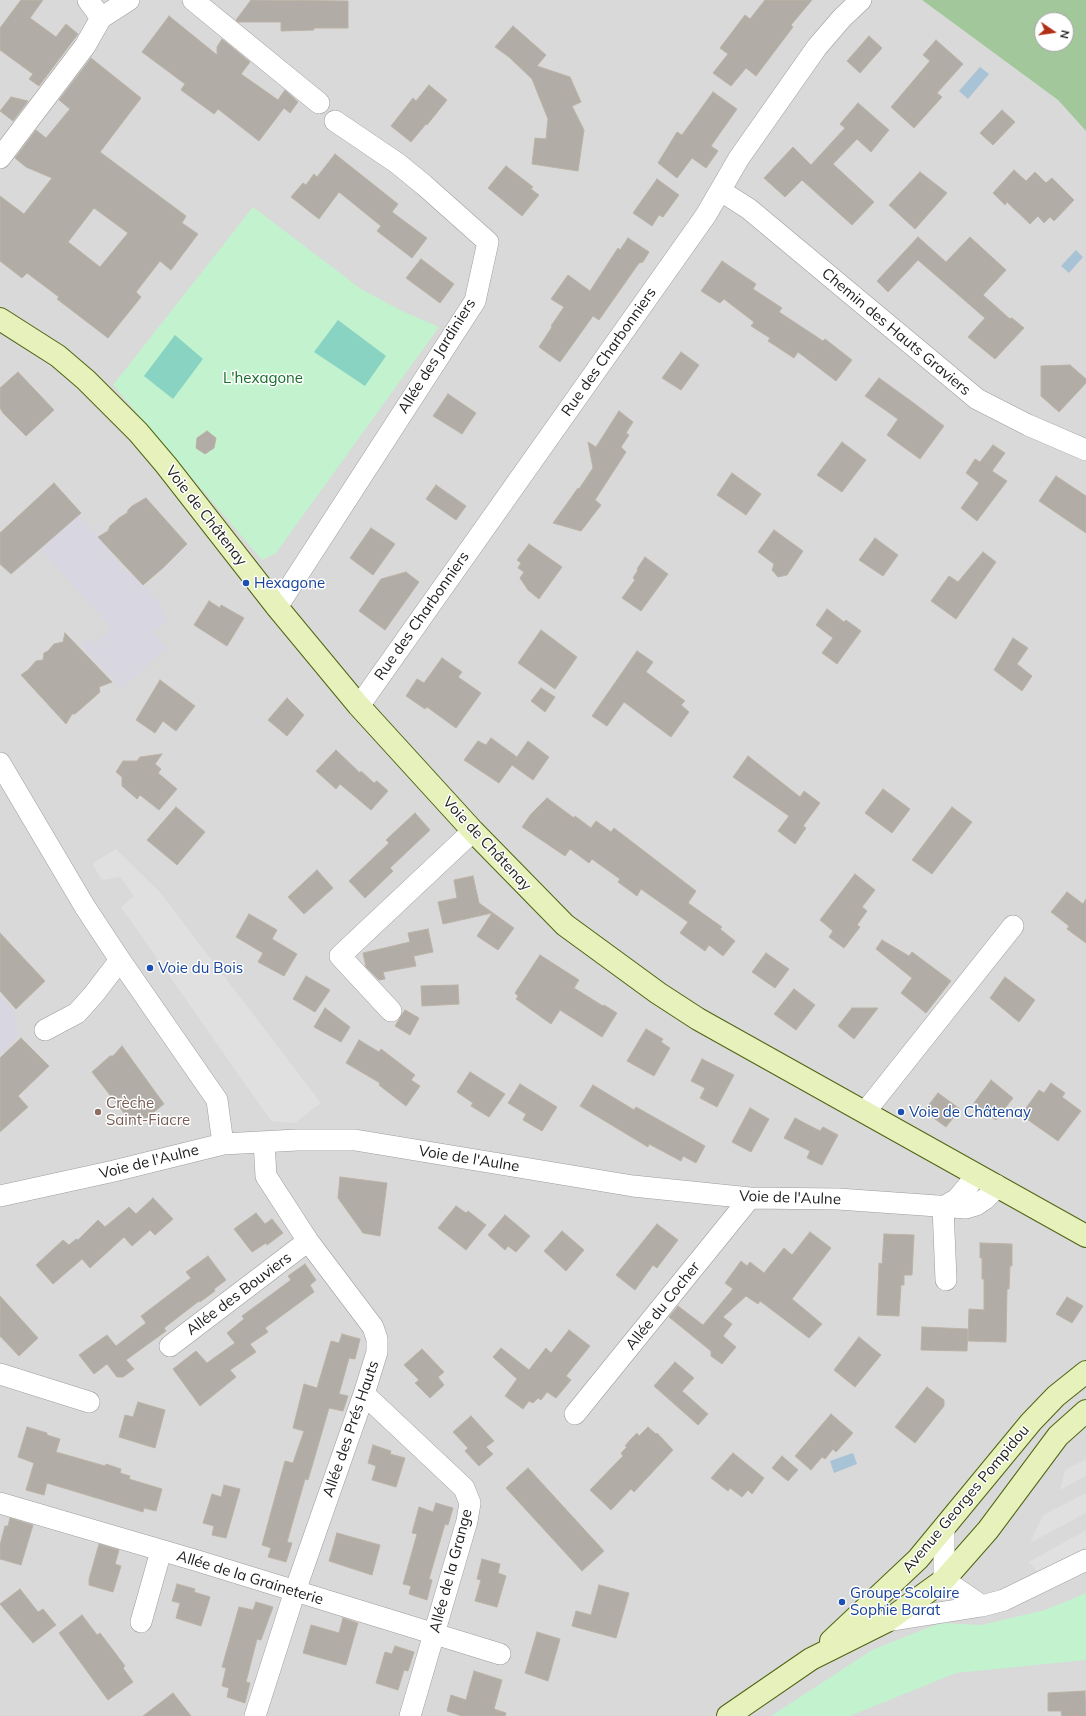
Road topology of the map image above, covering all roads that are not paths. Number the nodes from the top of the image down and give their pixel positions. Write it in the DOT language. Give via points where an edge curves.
graph roads {
  1 [pos="88,0"];
  2 [pos="130,0"];
  3 [pos="193,0"];
  4 [pos="861,0"];
  5 [pos="101,18"];
  6 [pos="319,103"];
  7 [pos="335,121"];
  8 [pos="0,158"];
  9 [pos="721,190"];
  10 [pos="0,319"];
  11 [pos="1086,450"];
  12 [pos="277,607"];
  13 [pos="359,706"];
  14 [pos="0,763"];
  15 [pos="473,831"];
  16 [pos="1013,926"];
  17 [pos="120,960"];
  18 [pos="391,1011"];
  19 [pos="46,1030"];
  20 [pos="865,1112"];
  21 [pos="264,1142"];
  22 [pos="223,1144"];
  23 [pos="986,1180"];
  24 [pos="0,1196"];
  25 [pos="750,1198"];
  26 [pos="943,1206"];
  27 [pos="1086,1236"];
  28 [pos="308,1241"];
  29 [pos="946,1280"];
  30 [pos="170,1346"];
  31 [pos="1086,1372"];
  32 [pos="0,1374"];
  33 [pos="364,1394"];
  34 [pos="89,1402"];
  35 [pos="1086,1411"];
  36 [pos="575,1414"];
  37 [pos="0,1503"];
  38 [pos="944,1528"];
  39 [pos="161,1551"];
  40 [pos="1086,1560"];
  41 [pos="944,1580"];
  42 [pos="295,1591"];
  43 [pos="982,1606"];
  44 [pos="888,1621"];
  45 [pos="141,1622"];
  46 [pos="435,1635"];
  47 [pos="500,1654"];
  48 [pos="811,1659"];
  49 [pos="255,1716"];
  50 [pos="410,1716"];
  51 [pos="728,1716"];
  1 -- 5 [label="street"];
  2 -- 5 [label="street"];
  3 -- 6 [label="street"];
  4 -- 9 [label="street, Rue des Charbonniers" via="817,47 739,158"];
  5 -- 8 [label="street" via="85,46"];
  7 -- 12 [label="street, Allée des Jardiniers" via="418,180 488,242 475,301"];
  9 -- 11 [label="street, Chemin des Hauts Graviers" via="749,208 977,399 1028,426"];
  9 -- 13 [label="street, Rue des Charbonniers" via="706,215"];
  10 -- 12 [label="street, Voie de Châtenay" via="58,356 138,432"];
  12 -- 13 [label="street, Voie de Châtenay"];
  13 -- 15 [label="street, Voie de Châtenay"];
  14 -- 17 [label="street"];
  15 -- 18 [label="street" via="340,956"];
  15 -- 20 [label="street, Voie de Châtenay" via="565,925 632,975 698,1019"];
  16 -- 20 [label="street"];
  17 -- 19 [label="street" via="77,1013"];
  17 -- 22 [label="street" via="217,1100"];
  20 -- 23 [label="street, Voie de Châtenay"];
  21 -- 22 [label="street, Voie de l'Aulne"];
  21 -- 25 [label="street, Voie de l'Aulne" via="355,1140 633,1186"];
  21 -- 28 [label="street, Allée des Prés Hauts" via="266,1176"];
  22 -- 24 [label="street, Voie de l'Aulne"];
  23 -- 26 [label="street, Voie de l'Aulne" via="991,1193 976,1205 966,1208"];
  23 -- 27 [label="street, Voie de Châtenay"];
  25 -- 26 [label="street, Voie de l'Aulne" via="838,1199"];
  25 -- 36 [label="street, Allée du Cocher"];
  26 -- 29 [label="street"];
  28 -- 30 [label="street, Allée des Bouviers"];
  28 -- 33 [label="street, Allée des Prés Hauts" via="373,1327 377,1339 377,1352"];
  31 -- 38 [label="street, Avenue Georges Pompidou" via="1056,1396 1031,1422"];
  32 -- 34 [label="street"];
  33 -- 42 [label="street, Allée des Prés Hauts"];
  33 -- 46 [label="street, Allée de la Grange" via="464,1488 470,1503"];
  35 -- 41 [label="street, Avenue Georges Pompidou" via="1058,1436 988,1530"];
  37 -- 39 [label="street, Allée de la Graineterie"];
  38 -- 41 [label="street"];
  38 -- 48 [label="street, Avenue Georges Pompidou" via="918,1559"];
  39 -- 42 [label="street, Allée de la Graineterie"];
  39 -- 45 [label="street"];
  40 -- 43 [label="street" via="1004,1600"];
  41 -- 43 [label="street"];
  41 -- 44 [label="street, Avenue Georges Pompidou"];
  42 -- 46 [label="street, Allée de la Graineterie"];
  42 -- 49 [label="street, Allée des Prés Hauts"];
  43 -- 44 [label="street"];
  44 -- 48 [label="street, Avenue Georges Pompidou"];
  46 -- 47 [label="street, Allée de la Graineterie"];
  46 -- 50 [label="street, Allée de la Grange"];
  48 -- 51 [label="street, Avenue Georges Pompidou"];
}
